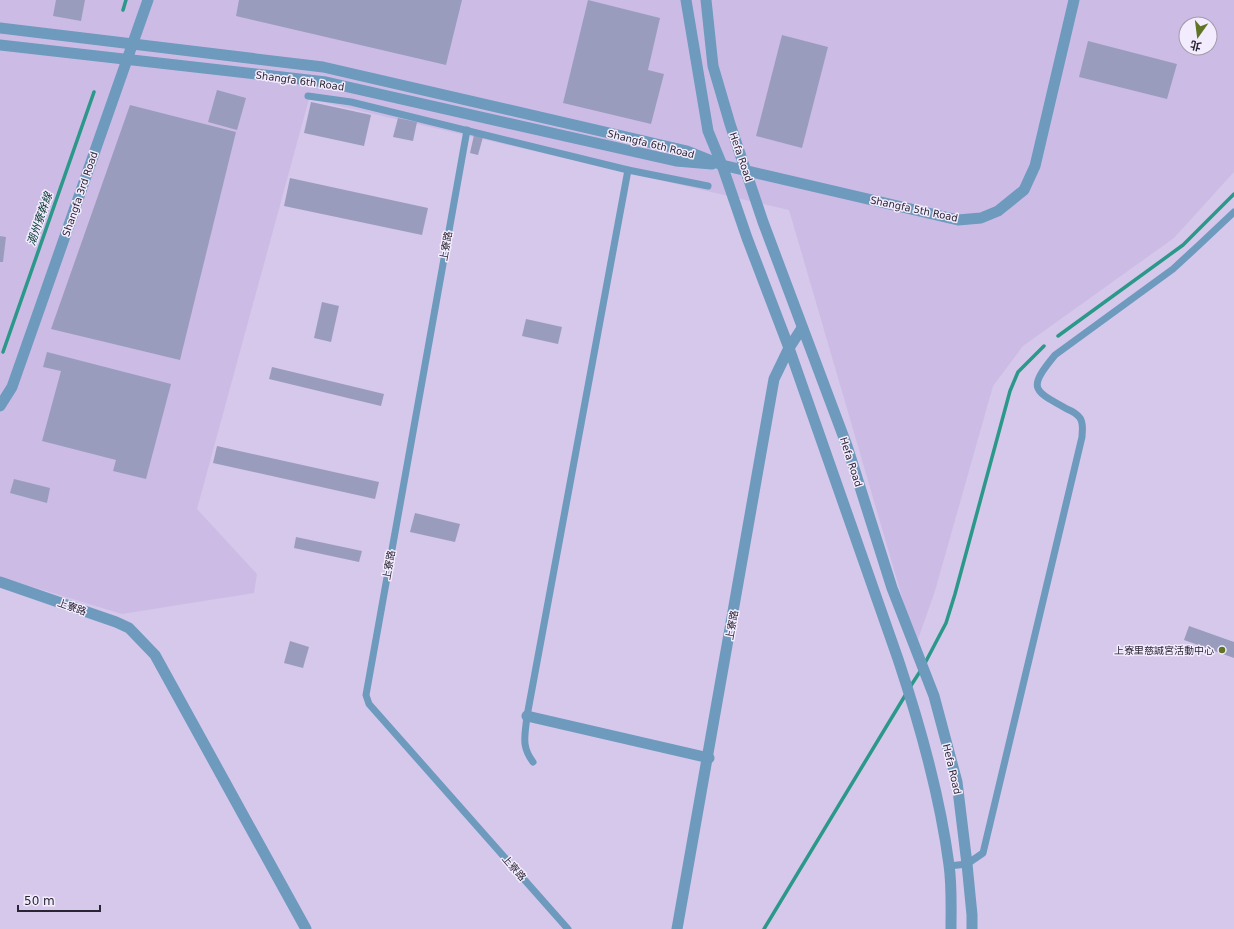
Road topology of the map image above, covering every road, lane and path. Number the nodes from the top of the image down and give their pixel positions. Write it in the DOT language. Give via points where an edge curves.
graph roads {
  1 [pos="148,0"];
  2 [pos="686,0"];
  3 [pos="706,0"];
  4 [pos="1074,0"];
  5 [pos="0,28"];
  6 [pos="132,44"];
  7 [pos="0,45"];
  8 [pos="126,60"];
  9 [pos="308,96"];
  10 [pos="467,130"];
  11 [pos="722,165"];
  12 [pos="628,170"];
  13 [pos="745,170"];
  14 [pos="708,186"];
  15 [pos="1234,212"];
  16 [pos="802,328"];
  17 [pos="789,348"];
  18 [pos="0,406"];
  19 [pos="0,582"];
  20 [pos="527,716"];
  21 [pos="709,758"];
  22 [pos="533,762"];
  23 [pos="967,864"];
  24 [pos="949,866"];
  25 [pos="306,929"];
  26 [pos="568,929"];
  27 [pos="678,929"];
  28 [pos="952,929"];
  29 [pos="972,929"];
  1 -- 6 [label="street, Shangfa 3rd Road"];
  2 -- 11 [label="street, Hefa Road" via="706,124"];
  3 -- 13 [label="street, Hefa Road" via="712,66"];
  4 -- 13 [label="street, Shangfa 5th Road" via="1035,166 1024,190 998,211 981,218 958,220"];
  5 -- 6 [label="street, Shangfa 6th Road"];
  6 -- 8 [label="street, Shangfa 3rd Road"];
  6 -- 11 [label="street, Shangfa 6th Road" via="323,67 687,151"];
  7 -- 8 [label="street, Shangfa 6th Road"];
  8 -- 11 [label="street, Shangfa 6th Road" via="326,82 676,161"];
  8 -- 18 [label="street, Shangfa 3rd Road" via="12,387"];
  9 -- 10 [label="lane" via="351,102"];
  10 -- 12 [label="lane"];
  10 -- 26 [label="lane, 上寮路" via="366,695 369,704"];
  11 -- 13 [label="street, Shangfa 5th Road"];
  11 -- 17 [label="street, Hefa Road" via="746,238"];
  12 -- 14 [label="lane"];
  12 -- 20 [label="lane"];
  13 -- 16 [label="street, Hefa Road"];
  15 -- 23 [label="lane" via="1173,269 1054,355 1041,371 1037,381 1038,389 1043,396 1080,418 1083,426 1082,437 983,853"];
  16 -- 17 [label="street, 上寮路"];
  16 -- 23 [label="street, Hefa Road" via="846,446 892,588 934,696 957,782"];
  17 -- 21 [label="street, 上寮路" via="774,378"];
  17 -- 24 [label="street, Hefa Road" via="915,710 939,809"];
  19 -- 25 [label="street, 上寮路" via="129,628 155,655"];
  20 -- 21 [label="street"];
  20 -- 22 [label="lane" via="524,741 526,753"];
  21 -- 27 [label="street, 上寮路"];
  23 -- 24 [label="lane"];
  23 -- 29 [label="street, Hefa Road"];
  24 -- 28 [label="street, Hefa Road"];
}
